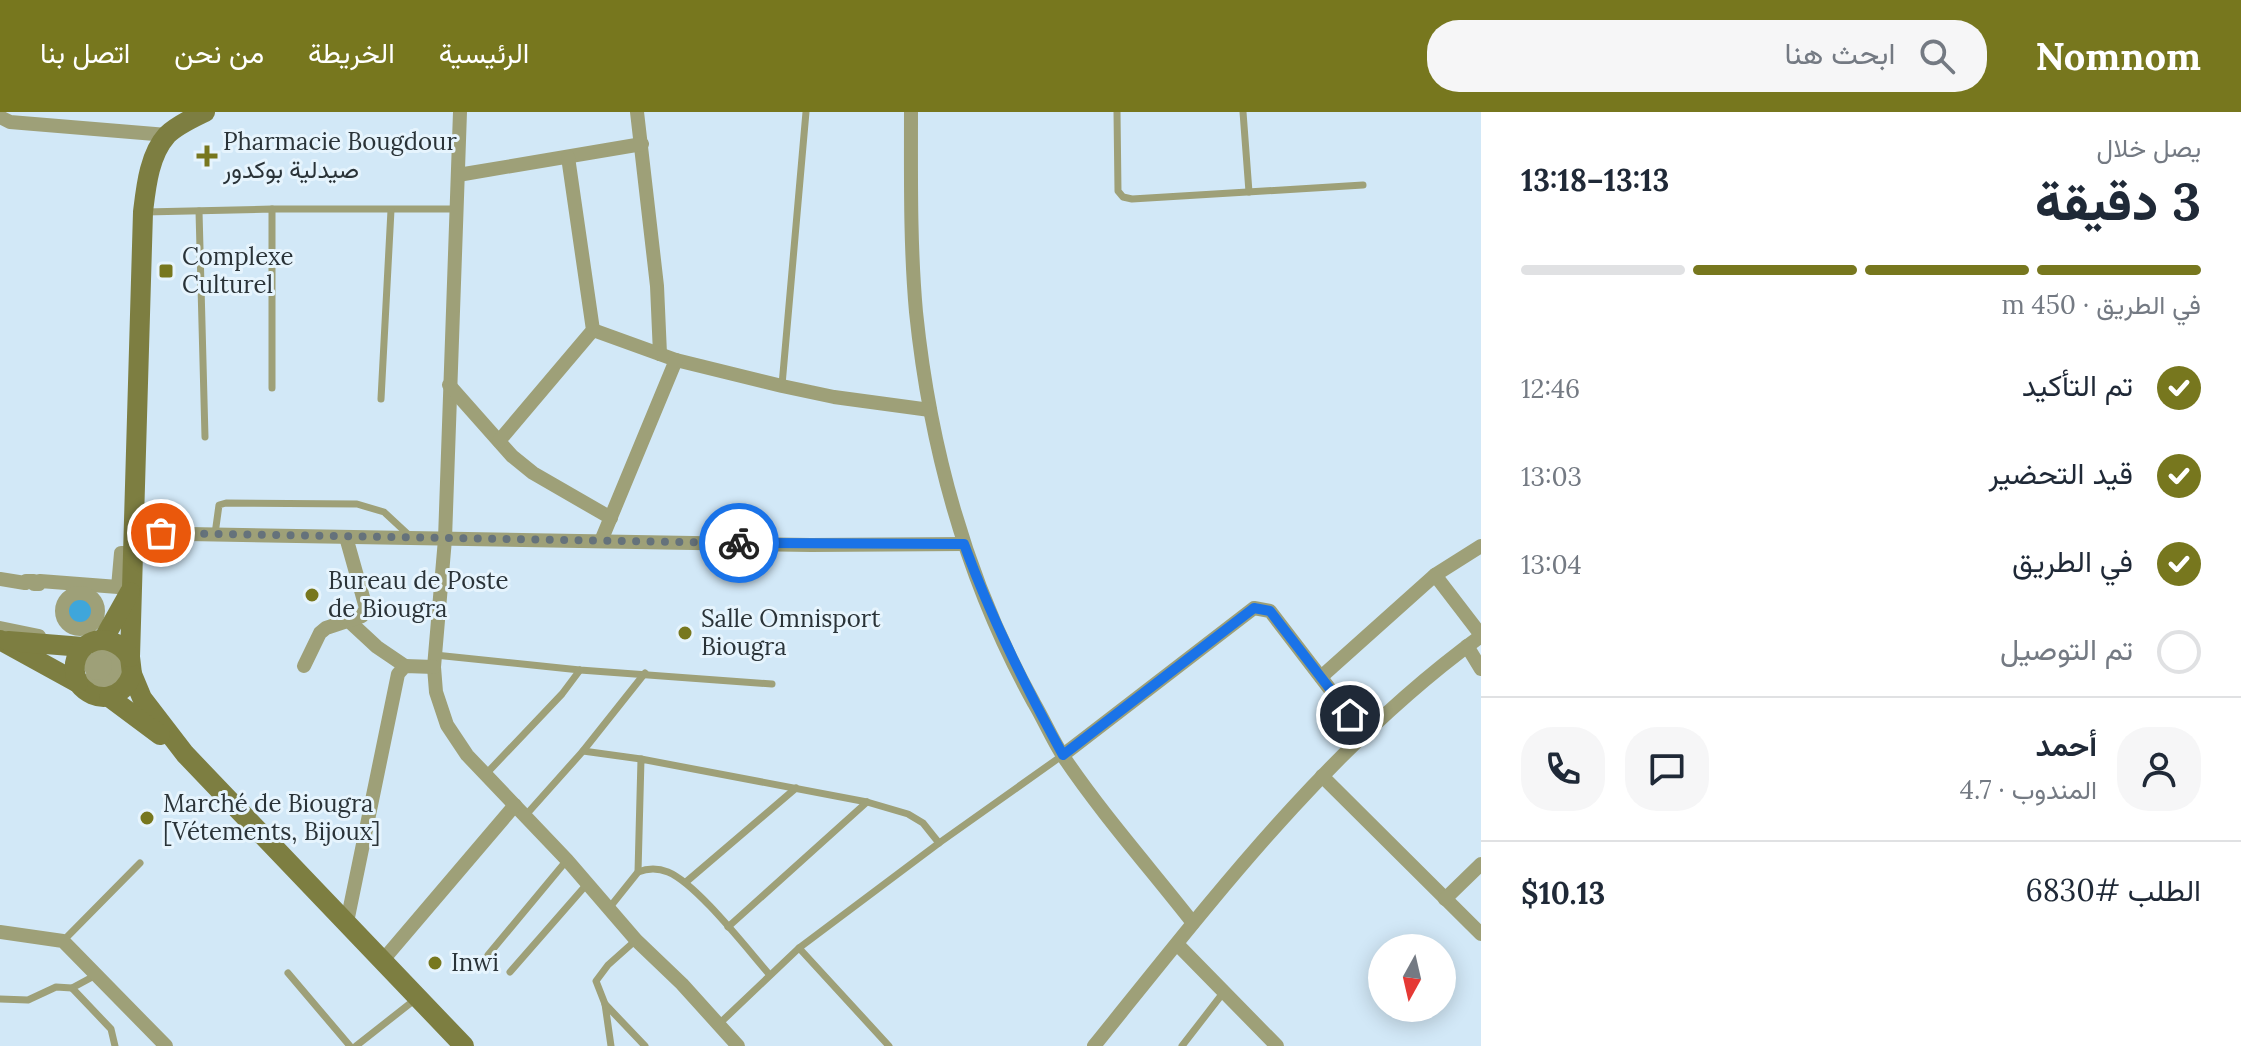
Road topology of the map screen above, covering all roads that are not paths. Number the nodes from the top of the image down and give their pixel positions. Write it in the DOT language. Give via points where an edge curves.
graph roads {
  1 [pos="205,112"];
  2 [pos="460,112"];
  3 [pos="637,112"];
  4 [pos="806,112"];
  5 [pos="911,112"];
  6 [pos="1117,112"];
  7 [pos="1243,112"];
  8 [pos="0,117"];
  9 [pos="167,135"];
  10 [pos="642,144"];
  11 [pos="568,157"];
  12 [pos="458,175"];
  13 [pos="1363,185"];
  14 [pos="1249,192"];
  15 [pos="272,209"];
  16 [pos="455,209"];
  17 [pos="391,210"];
  18 [pos="199,211"];
  19 [pos="143,212"];
  20 [pos="593,330"];
  21 [pos="660,354"];
  22 [pos="676,360"];
  23 [pos="449,385"];
  24 [pos="782,386"];
  25 [pos="272,388"];
  26 [pos="381,399"];
  27 [pos="930,410"];
  28 [pos="205,437"];
  29 [pos="499,441"];
  30 [pos="611,518"];
  31 [pos="134,533"];
  32 [pos="215,534"];
  33 [pos="346,537"];
  34 [pos="412,538"];
  35 [pos="445,539"];
  36 [pos="601,541"];
  37 [pos="964,544"];
  38 [pos="1481,546"];
  39 [pos="1435,575"];
  40 [pos="0,579"];
  41 [pos="132,589"];
  42 [pos="350,622"];
  43 [pos="0,628"];
  44 [pos="1481,636"];
  45 [pos="93,643"];
  46 [pos="1467,646"];
  47 [pos="434,661"];
  48 [pos="120,666"];
  49 [pos="304,666"];
  50 [pos="405,666"];
  51 [pos="1481,669"];
  52 [pos="580,670"];
  53 [pos="645,673"];
  54 [pos="1321,677"];
  55 [pos="78,683"];
  56 [pos="772,684"];
  57 [pos="109,697"];
  58 [pos="1365,735"];
  59 [pos="583,751"];
  60 [pos="185,754"];
  61 [pos="1063,755"];
  62 [pos="641,759"];
  63 [pos="485,776"];
  64 [pos="1322,776"];
  65 [pos="796,788"];
  66 [pos="867,802"];
  67 [pos="520,811"];
  68 [pos="939,843"];
  69 [pos="567,860"];
  70 [pos="140,863"];
  71 [pos="1481,864"];
  72 [pos="638,872"];
  73 [pos="686,882"];
  74 [pos="587,884"];
  75 [pos="1445,899"];
  76 [pos="610,907"];
  77 [pos="347,922"];
  78 [pos="1193,923"];
  79 [pos="728,927"];
  80 [pos="0,932"];
  81 [pos="1481,934"];
  82 [pos="636,940"];
  83 [pos="63,941"];
  84 [pos="1177,944"];
  85 [pos="799,948"];
  86 [pos="488,955"];
  87 [pos="383,960"];
  88 [pos="510,972"];
  89 [pos="288,973"];
  90 [pos="769,974"];
  91 [pos="96,975"];
  92 [pos="72,988"];
  93 [pos="1223,993"];
  94 [pos="418,997"];
  95 [pos="0,999"];
  96 [pos="605,1004"];
  97 [pos="719,1024"];
  98 [pos="115,1046"];
  99 [pos="166,1046"];
  100 [pos="353,1046"];
  101 [pos="464,1046"];
  102 [pos="611,1046"];
  103 [pos="645,1046"];
  104 [pos="738,1046"];
  105 [pos="889,1046"];
  106 [pos="1094,1046"];
  107 [pos="1182,1046"];
  108 [pos="1277,1046"];
  1 -- 9 [label="main road"];
  2 -- 12 [label="street"];
  3 -- 10 [label="street"];
  4 -- 24 [label="lane"];
  5 -- 27 [label="street" via="916,311"];
  6 -- 14 [label="lane" via="1118,191 1123,197"];
  7 -- 14 [label="lane"];
  8 -- 9 [label="street"];
  9 -- 19 [label="main road" via="147,176"];
  10 -- 11 [label="street"];
  10 -- 21 [label="street"];
  11 -- 12 [label="street"];
  11 -- 20 [label="street"];
  12 -- 16 [label="street"];
  13 -- 14 [label="lane"];
  15 -- 17 [label="lane"];
  15 -- 18 [label="lane"];
  15 -- 25 [label="lane"];
  16 -- 17 [label="lane"];
  16 -- 23 [label="street"];
  17 -- 26 [label="lane"];
  18 -- 19 [label="lane"];
  18 -- 28 [label="lane"];
  19 -- 31 [label="main road"];
  20 -- 21 [label="street"];
  20 -- 29 [label="street"];
  21 -- 22 [label="street"];
  22 -- 24 [label="street"];
  22 -- 30 [label="street"];
  23 -- 29 [label="street"];
  23 -- 35 [label="street"];
  24 -- 27 [label="street"];
  27 -- 37 [label="street"];
  29 -- 30 [label="street" via="533,473"];
  30 -- 36 [label="street"];
  31 -- 32 [label="street"];
  31 -- 41 [label="main road"];
  32 -- 33 [label="street"];
  32 -- 34 [label="lane" via="217,510 226,503 357,504 384,512"];
  33 -- 34 [label="street"];
  33 -- 42 [label="street" via="366,608"];
  34 -- 35 [label="street"];
  35 -- 36 [label="street"];
  35 -- 47 [label="street"];
  36 -- 37 [label="street"];
  37 -- 61 [label="street" via="1018,674"];
  38 -- 39 [label="street"];
  39 -- 44 [label="street"];
  39 -- 54 [label="street"];
  40 -- 43 [label="street" via="118,587 121,553 130,553 125,593 101,628 67,640"];
  41 -- 45 [label="main road"];
  41 -- 48 [label="main road"];
  42 -- 49 [label="street" via="320,633"];
  42 -- 50 [label="street"];
  44 -- 46 [label="street"];
  45 -- 48 [label="main road" via="119,644"];
  45 -- 55 [label="main road" via="74,664"];
  45 -- 55 [label="main road" via="0,640"];
  46 -- 51 [label="street"];
  46 -- 58 [label="street"];
  47 -- 50 [label="street"];
  47 -- 52 [label="lane"];
  47 -- 63 [label="street" via="436,692 447,725"];
  48 -- 57 [label="main road" via="124,689"];
  48 -- 60 [label="main road"];
  50 -- 77 [label="street" via="398,674"];
  52 -- 53 [label="lane"];
  52 -- 63 [label="lane"];
  53 -- 56 [label="lane"];
  53 -- 59 [label="lane"];
  54 -- 58 [label="street"];
  54 -- 61 [label="street" via="1270,611 1254,608"];
  55 -- 57 [label="main road" via="91,695"];
  57 -- 60 [label="main road"];
  58 -- 64 [label="street"];
  59 -- 62 [label="lane"];
  59 -- 67 [label="lane"];
  60 -- 77 [label="main road"];
  61 -- 68 [label="lane"];
  61 -- 78 [label="street"];
  62 -- 65 [label="lane"];
  62 -- 72 [label="lane"];
  63 -- 67 [label="street"];
  64 -- 75 [label="street"];
  64 -- 78 [label="street"];
  65 -- 66 [label="lane"];
  65 -- 73 [label="lane"];
  66 -- 68 [label="lane" via="908,814"];
  66 -- 79 [label="lane"];
  67 -- 69 [label="street"];
  67 -- 87 [label="street"];
  68 -- 85 [label="lane"];
  69 -- 74 [label="street"];
  69 -- 86 [label="lane"];
  70 -- 83 [label="lane"];
  71 -- 75 [label="street"];
  72 -- 73 [label="lane" via="659,869"];
  72 -- 76 [label="lane"];
  73 -- 79 [label="lane"];
  74 -- 76 [label="street"];
  74 -- 88 [label="lane"];
  75 -- 81 [label="street"];
  76 -- 82 [label="street"];
  77 -- 87 [label="main road"];
  78 -- 84 [label="street"];
  79 -- 90 [label="lane"];
  80 -- 83 [label="street"];
  82 -- 96 [label="lane" via="598,975 596,986"];
  82 -- 97 [label="street"];
  83 -- 91 [label="street"];
  84 -- 93 [label="street"];
  84 -- 106 [label="street"];
  85 -- 90 [label="lane"];
  85 -- 105 [label="lane"];
  87 -- 94 [label="main road"];
  89 -- 100 [label="lane"];
  90 -- 97 [label="lane"];
  91 -- 92 [label="lane"];
  91 -- 99 [label="street"];
  92 -- 95 [label="lane" via="56,987 28,1000"];
  92 -- 98 [label="lane" via="111,1029"];
  93 -- 107 [label="lane"];
  93 -- 108 [label="street"];
  94 -- 100 [label="lane"];
  94 -- 101 [label="main road"];
  96 -- 102 [label="lane"];
  96 -- 103 [label="lane"];
  97 -- 104 [label="street"];
}
